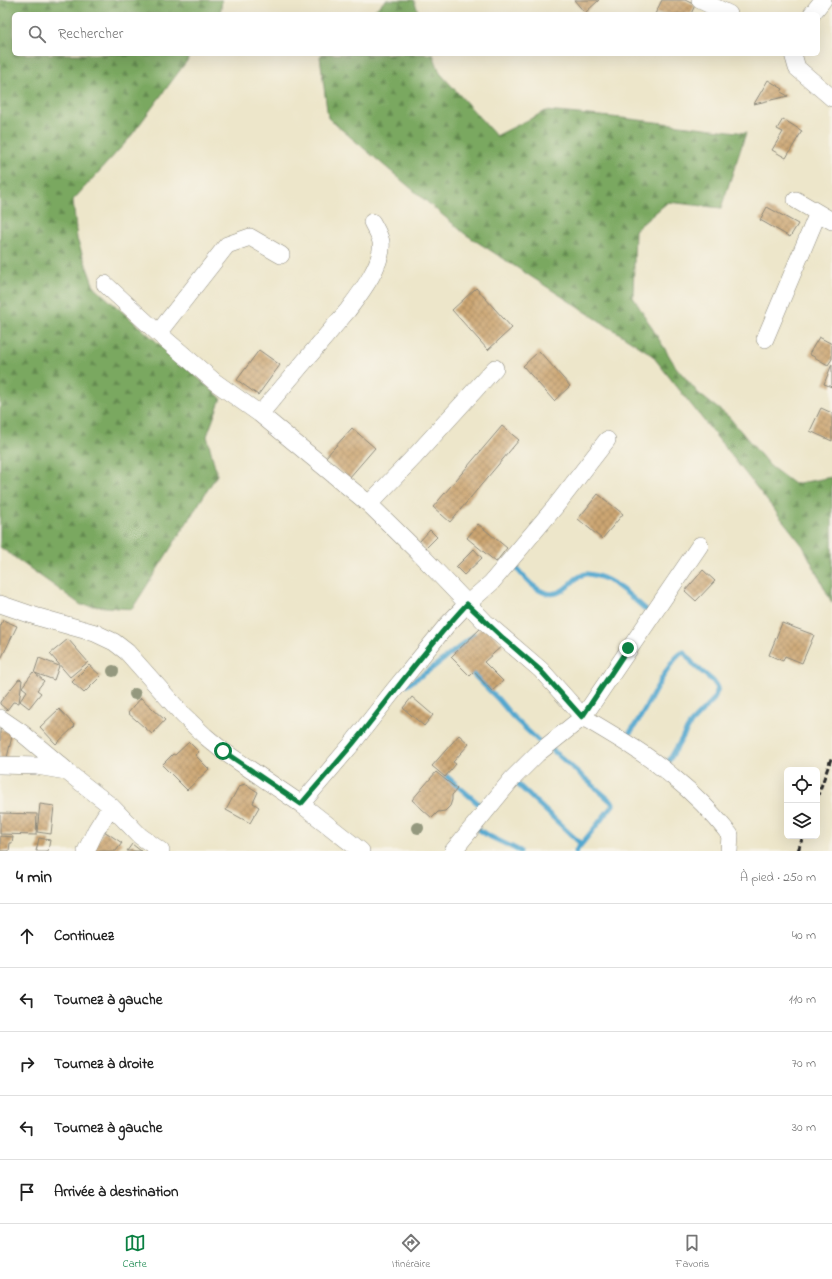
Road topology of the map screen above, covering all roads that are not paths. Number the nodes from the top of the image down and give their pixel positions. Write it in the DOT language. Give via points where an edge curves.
graph roads {
  1 [pos="700,0"];
  2 [pos="823,0"];
  3 [pos="725,12"];
  4 [pos="814,12"];
  5 [pos="785,56"];
  6 [pos="795,61"];
  7 [pos="832,98"];
  8 [pos="796,200"];
  9 [pos="825,217"];
  10 [pos="372,222"];
  11 [pos="281,255"];
  12 [pos="105,284"];
  13 [pos="158,334"];
  14 [pos="765,338"];
  15 [pos="495,368"];
  16 [pos="260,414"];
  17 [pos="607,440"];
  18 [pos="369,504"];
  19 [pos="700,545"];
  20 [pos="0,604"];
  21 [pos="467,604"];
  22 [pos="582,717"];
  23 [pos="0,718"];
  24 [pos="0,764"];
  25 [pos="66,770"];
  26 [pos="301,804"];
  27 [pos="112,806"];
  28 [pos="86,851"];
  29 [pos="161,851"];
  30 [pos="361,851"];
  31 [pos="453,851"];
  32 [pos="729,851"];
  1 -- 3 [label="street"];
  2 -- 4 [label="street"];
  5 -- 6 [label="street"];
  6 -- 7 [label="street"];
  8 -- 9 [label="street"];
  9 -- 14 [label="street"];
  10 -- 16 [label="street" via="381,242 381,253 373,273 356,300"];
  11 -- 13 [label="street" via="250,237 227,245"];
  12 -- 13 [label="street"];
  13 -- 16 [label="street" via="215,382"];
  15 -- 18 [label="street"];
  16 -- 18 [label="street"];
  17 -- 21 [label="street" via="506,566"];
  18 -- 21 [label="street"];
  19 -- 22 [label="street"];
  20 -- 26 [label="street" via="95,633 114,642 127,652 172,704 205,736"];
  21 -- 22 [label="street" via="540,670"];
  21 -- 26 [label="street"];
  22 -- 31 [label="street" via="537,754 512,779"];
  22 -- 32 [label="street" via="651,760 715,815 730,834"];
  23 -- 25 [label="street"];
  24 -- 25 [label="street"];
  25 -- 27 [label="street"];
  26 -- 30 [label="street"];
  27 -- 28 [label="street"];
  27 -- 29 [label="street" via="140,836"];
}
